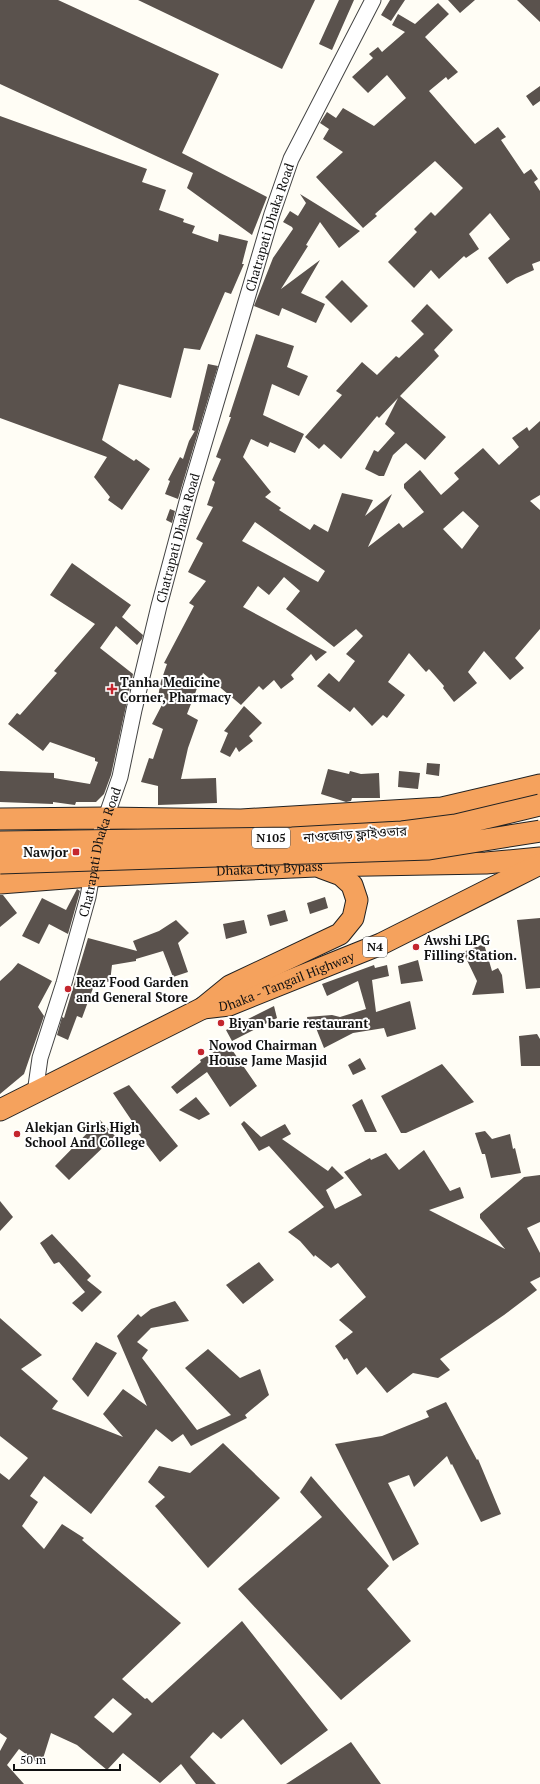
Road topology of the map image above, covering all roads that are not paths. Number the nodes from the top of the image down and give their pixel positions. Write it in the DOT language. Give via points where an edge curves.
graph roads {
  1 [pos="373,0"];
  2 [pos="540,785"];
  3 [pos="540,805"];
  4 [pos="106,818"];
  5 [pos="0,819"];
  6 [pos="540,831"];
  7 [pos="0,842"];
  8 [pos="540,858"];
  9 [pos="0,863"];
  10 [pos="540,864"];
  11 [pos="316,866"];
  12 [pos="91,876"];
  13 [pos="0,883"];
  14 [pos="203,1008"];
  15 [pos="35,1093"];
  16 [pos="0,1110"];
  1 -- 4 [label="street, Chatrapati Dhaka Road" via="291,159 272,214 189,494 159,606 120,777"];
  2 -- 4 [label="highway" via="442,808 241,820"];
  3 -- 7 [label="highway, নাওজোড় ফ্লাইওভার / N105, bridge" via="456,825 402,832 292,838"];
  4 -- 5 [label="highway"];
  4 -- 12 [label="street, Chatrapati Dhaka Road" via="98,840"];
  6 -- 9 [label="highway, নাওজোড় ফ্লাইওভার / N105, bridge" via="429,849"];
  8 -- 11 [label="highway, Dhaka City Bypass / N105" via="486,864"];
  10 -- 14 [label="highway, Dhaka - Tangail Highway / N4" via="381,944 229,1005"];
  11 -- 12 [label="highway, Dhaka City Bypass / N105"];
  11 -- 14 [label="highway, Dhaka - Tangail Highway / N4" via="341,875 352,885 357,900 353,918 340,934 230,986"];
  12 -- 13 [label="highway, Dhaka City Bypass / N105"];
  12 -- 15 [label="street, Chatrapati Dhaka Road" via="88,897 64,983 40,1058"];
  14 -- 15 [label="highway, Dhaka - Tangail Highway / N4"];
  15 -- 16 [label="highway, Dhaka - Tangail Highway / N4"];
}
